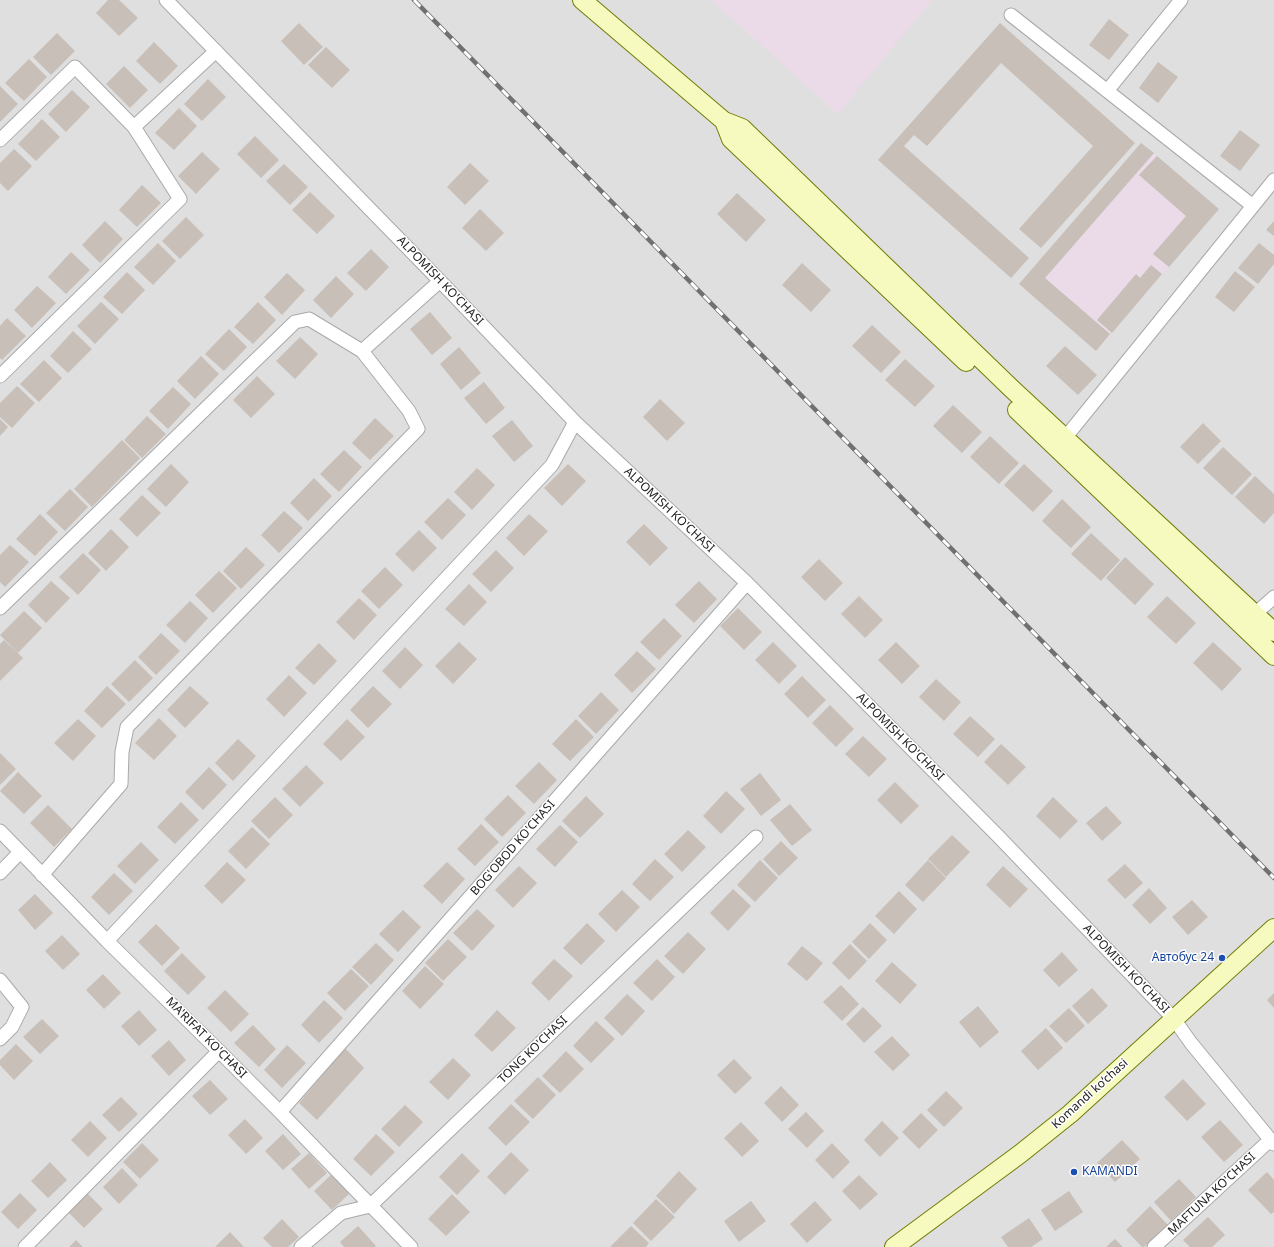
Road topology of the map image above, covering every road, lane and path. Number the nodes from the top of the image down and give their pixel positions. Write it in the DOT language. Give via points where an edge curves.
graph roads {
  1 [pos="166,0"];
  2 [pos="582,0"];
  3 [pos="1181,0"];
  4 [pos="1011,15"];
  5 [pos="216,51"];
  6 [pos="1107,91"];
  7 [pos="724,121"];
  8 [pos="134,127"];
  9 [pos="0,140"];
  10 [pos="1274,180"];
  11 [pos="1253,206"];
  12 [pos="440,281"];
  13 [pos="362,351"];
  14 [pos="0,376"];
  15 [pos="575,422"];
  16 [pos="1065,438"];
  17 [pos="746,583"];
  18 [pos="1274,597"];
  19 [pos="0,608"];
  20 [pos="1255,614"];
  21 [pos="1274,632"];
  22 [pos="1274,656"];
  23 [pos="0,831"];
  24 [pos="756,837"];
  25 [pos="20,852"];
  26 [pos="0,873"];
  27 [pos="42,875"];
  28 [pos="1274,928"];
  29 [pos="107,941"];
  30 [pos="0,980"];
  31 [pos="1174,1018"];
  32 [pos="0,1039"];
  33 [pos="219,1051"];
  34 [pos="280,1112"];
  35 [pos="1272,1142"];
  36 [pos="370,1206"];
  37 [pos="25,1247"];
  38 [pos="301,1247"];
  39 [pos="411,1247"];
  40 [pos="894,1247"];
  41 [pos="1154,1247"];
  1 -- 5 [label="street, ALPOMISH KO'CHASI"];
  2 -- 7 [label="main road"];
  3 -- 6 [label="street"];
  4 -- 6 [label="street"];
  5 -- 8 [label="street"];
  5 -- 12 [label="street, ALPOMISH KO'CHASI"];
  6 -- 11 [label="street"];
  7 -- 16 [label="main road" via="742,128"];
  7 -- 22 [label="main road" via="731,139"];
  8 -- 9 [label="street" via="75,67"];
  8 -- 14 [label="street" via="180,199"];
  10 -- 11 [label="street"];
  11 -- 16 [label="street"];
  12 -- 13 [label="street"];
  12 -- 15 [label="street, ALPOMISH KO'CHASI"];
  13 -- 19 [label="street" via="309,319 296,322"];
  13 -- 27 [label="street" via="409,411 418,429 127,727 122,752 121,784"];
  15 -- 17 [label="street, ALPOMISH KO'CHASI"];
  15 -- 29 [label="street" via="552,465"];
  16 -- 20 [label="main road"];
  17 -- 31 [label="street, ALPOMISH KO'CHASI" via="998,836"];
  17 -- 34 [label="street, BOG'OBOD KO'CHASI"];
  18 -- 20 [label="street"];
  20 -- 21 [label="main road"];
  23 -- 25 [label="street, MA'RIFAT KO'CHASI"];
  24 -- 36 [label="street, TONG KO'CHASI"];
  25 -- 26 [label="street"];
  25 -- 27 [label="street, MA'RIFAT KO'CHASI"];
  27 -- 29 [label="street, MA'RIFAT KO'CHASI"];
  28 -- 31 [label="main road, Komandi ko‘chasi"];
  29 -- 33 [label="street, MA'RIFAT KO'CHASI"];
  30 -- 32 [label="street" via="22,1007 12,1027"];
  31 -- 35 [label="street, ALPOMISH KO'CHASI" via="1191,1043"];
  31 -- 40 [label="main road, Komandi ko‘chasi" via="1070,1114"];
  33 -- 34 [label="street, MA'RIFAT KO'CHASI"];
  33 -- 37 [label="street"];
  34 -- 36 [label="street, MA'RIFAT KO'CHASI"];
  35 -- 41 [label="street, MAFTUNA KO'CHASI"];
  36 -- 38 [label="street" via="341,1213"];
  36 -- 39 [label="street, MA'RIFAT KO'CHASI"];
}
